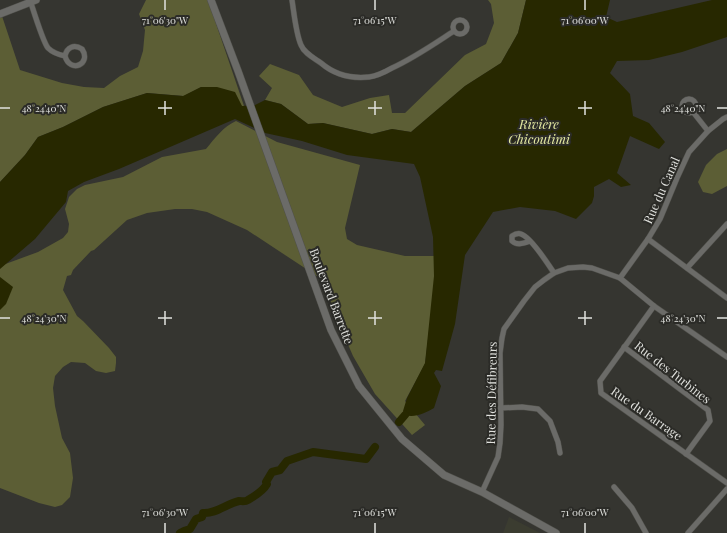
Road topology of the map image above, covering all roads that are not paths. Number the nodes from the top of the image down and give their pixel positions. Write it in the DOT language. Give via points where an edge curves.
graph roads {
  1 [pos="211,0"];
  2 [pos="292,0"];
  3 [pos="32,1"];
  4 [pos="0,14"];
  5 [pos="454,31"];
  6 [pos="65,56"];
  7 [pos="693,112"];
  8 [pos="727,117"];
  9 [pos="708,131"];
  10 [pos="727,224"];
  11 [pos="725,231"];
  12 [pos="648,239"];
  13 [pos="530,241"];
  14 [pos="687,268"];
  15 [pos="554,273"];
  16 [pos="620,278"];
  17 [pos="727,298"];
  18 [pos="654,306"];
  19 [pos="624,347"];
  20 [pos="727,357"];
  21 [pos="500,408"];
  22 [pos="560,453"];
  23 [pos="686,454"];
  24 [pos="727,483"];
  25 [pos="614,487"];
  26 [pos="727,489"];
  27 [pos="482,492"];
  28 [pos="556,533"];
  29 [pos="646,533"];
  30 [pos="688,533"];
  1 -- 27 [label="street, Boulevard Barrette" via="331,330 359,386 402,439 444,475"];
  2 -- 5 [label="street" via="303,49 334,73 343,76 370,77 381,74"];
  3 -- 4 [label="street"];
  3 -- 6 [label="street" via="48,48"];
  7 -- 9 [label="street"];
  8 -- 9 [label="street, Rue du Canal"];
  9 -- 12 [label="street, Rue du Canal" via="689,152 660,219"];
  10 -- 11 [label="street"];
  11 -- 14 [label="street"];
  12 -- 14 [label="street"];
  12 -- 16 [label="street, Rue du Canal"];
  13 -- 15 [label="street"];
  14 -- 17 [label="street"];
  15 -- 16 [label="street, Rue des Défibreurs" via="568,268 583,267"];
  15 -- 21 [label="street, Rue des Défibreurs" via="535,287 504,330 500,354"];
  16 -- 18 [label="street, Rue des Défibreurs"];
  18 -- 19 [label="street, Rue du Barrage"];
  18 -- 20 [label="street, Rue des Défibreurs"];
  19 -- 23 [label="street, Rue des Turbines" via="708,410 710,421"];
  19 -- 23 [label="street, Rue du Barrage" via="600,381 601,393"];
  21 -- 22 [label="street" via="522,407 538,410 550,421"];
  21 -- 27 [label="street, Rue des Défibreurs" via="498,457"];
  23 -- 24 [label="street, Rue du Barrage"];
  25 -- 29 [label="street" via="632,508"];
  26 -- 30 [label="street"];
  27 -- 28 [label="street, Boulevard Barrette"];
}
